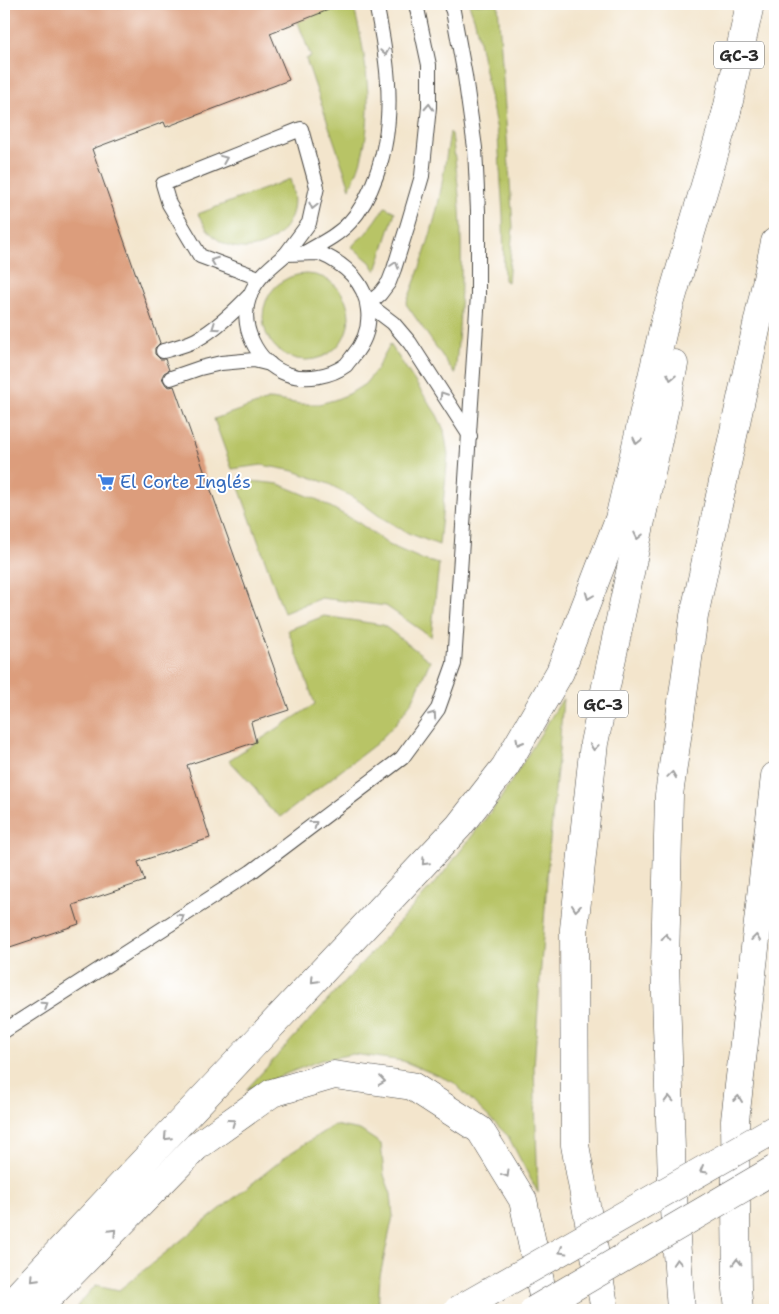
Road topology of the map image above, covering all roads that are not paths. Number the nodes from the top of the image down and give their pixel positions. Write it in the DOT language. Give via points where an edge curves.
graph roads {
  1 [pos="376,4"];
  2 [pos="416,4"];
  3 [pos="450,4"];
  4 [pos="750,4"];
  5 [pos="728,107"];
  6 [pos="775,242"];
  7 [pos="304,253"];
  8 [pos="286,254"];
  9 [pos="259,278"];
  10 [pos="250,294"];
  11 [pos="368,304"];
  12 [pos="163,351"];
  13 [pos="270,364"];
  14 [pos="171,378"];
  15 [pos="470,436"];
  16 [pos="775,776"];
  17 [pos="4,1031"];
  18 [pos="775,1129"];
  19 [pos="775,1169"];
  20 [pos="4,1310"];
  21 [pos="36,1310"];
  22 [pos="458,1310"];
  23 [pos="534,1310"];
  24 [pos="546,1310"];
  25 [pos="605,1310"];
  26 [pos="681,1310"];
  27 [pos="739,1310"];
  1 -- 7 [label="lane, one-way" via="388,72 390,108 382,161 361,209 330,239"];
  11 -- 2 [label="lane, one-way" via="389,282 422,176 429,107 429,65"];
  3 -- 15 [label="lane" via="475,148 478,211 478,295"];
  4 -- 5 [label="main road, GC-3"];
  5 -- 20 [label="main road, one-way" via="665,321 619,518 560,672 504,767 459,826"];
  5 -- 25 [label="main road, GC-3, one-way" via="594,743 574,929 574,1145"];
  26 -- 6 [label="main road, one-way" via="672,1181 665,963 669,796 694,616"];
  7 -- 8 [label="lane"];
  7 -- 11 [label="lane" via="319,253 344,267 363,289"];
  8 -- 9 [label="lane"];
  9 -- 8 [label="lane, one-way" via="200,256 169,204 163,184 301,129 318,187 309,223"];
  9 -- 10 [label="lane"];
  10 -- 12 [label="lane, one-way" via="222,323 195,340"];
  10 -- 13 [label="lane" via="246,314 248,332 257,350"];
  11 -- 13 [label="lane" via="367,330 359,349 346,364 328,374 308,378 288,374"];
  15 -- 11 [label="lane, one-way" via="410,343 393,323"];
  13 -- 14 [label="lane" via="254,360 221,363"];
  17 -- 15 [label="lane, one-way" via="251,872 402,758 438,709 454,664"];
  27 -- 16 [label="main road, one-way" via="736,1120"];
  18 -- 22 [label="main road, one-way, bridge"];
  19 -- 23 [label="main road, bridge"];
  21 -- 24 [label="main road, one-way" via="196,1148 272,1093 334,1075 412,1086 480,1130 523,1200"];
}
